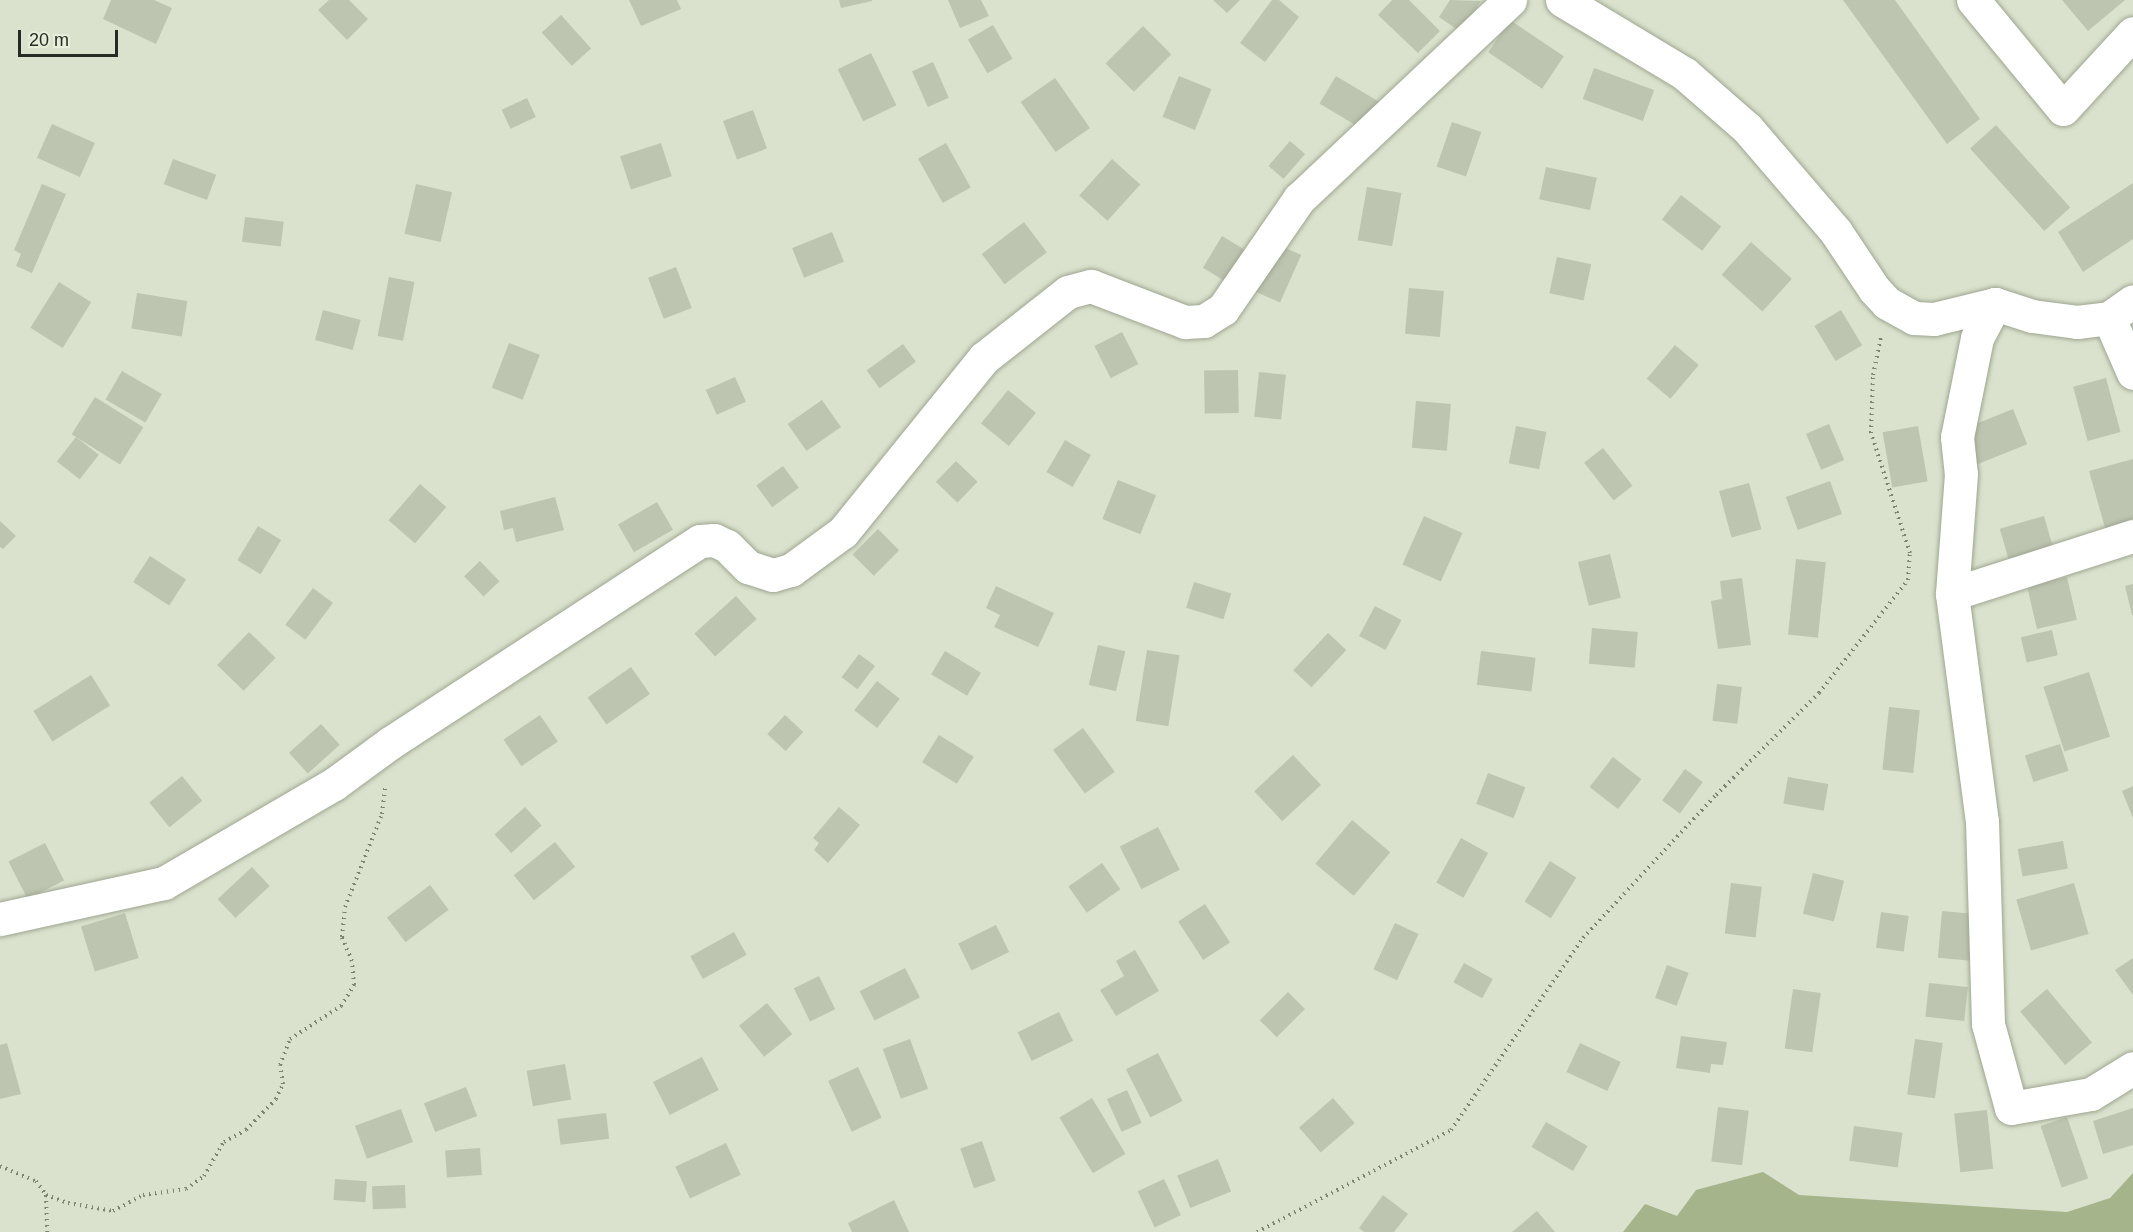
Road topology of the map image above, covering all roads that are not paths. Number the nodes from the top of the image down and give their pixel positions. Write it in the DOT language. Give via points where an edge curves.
graph roads {
  1 [pos="1510,0"];
  2 [pos="1562,0"];
  3 [pos="1973,0"];
  4 [pos="2133,33"];
  5 [pos="1995,304"];
  6 [pos="2121,309"];
  7 [pos="2133,373"];
  8 [pos="2133,536"];
  9 [pos="1952,594"];
  10 [pos="0,919"];
  11 [pos="2133,1068"];
  1 -- 10 [label="street" via="1299,199 1223,309 1204,321 1185,322 1092,286 1068,292 984,358 843,532 791,570 773,575 748,567 721,543 700,541 390,743 334,784 164,883"];
  2 -- 5 [label="street" via="1685,74 1747,128 1836,232 1887,303 1914,318 1934,319"];
  3 -- 4 [label="street" via="2063,109"];
  5 -- 6 [label="street" via="2032,316 2077,322"];
  5 -- 9 [label="street" via="1977,338 1957,437 1961,474"];
  6 -- 7 [label="street"];
  8 -- 9 [label="street"];
  9 -- 11 [label="street" via="1982,821 1988,1024 2011,1108 2091,1094"];
}
